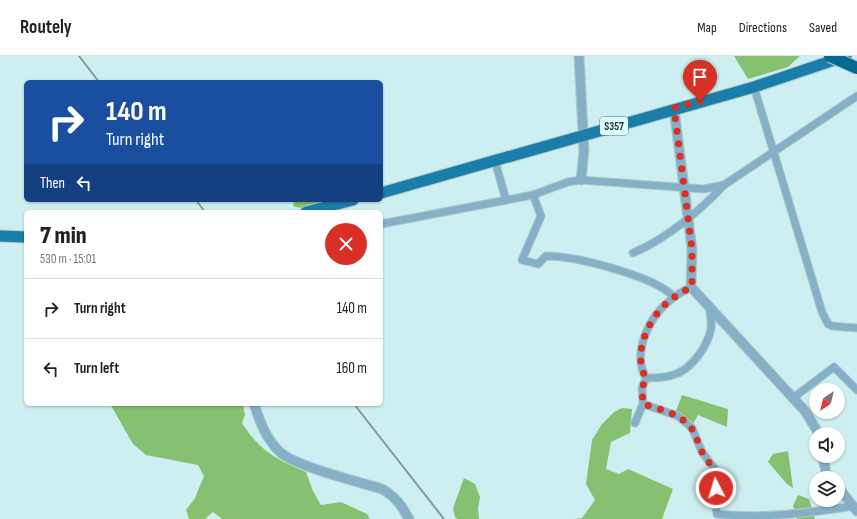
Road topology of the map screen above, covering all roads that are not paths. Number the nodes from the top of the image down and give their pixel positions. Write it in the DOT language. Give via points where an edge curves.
graph roads {
  1 [pos="579,56"];
  2 [pos="830,56"];
  3 [pos="846,56"];
  4 [pos="857,68"];
  5 [pos="754,87"];
  6 [pos="857,96"];
  7 [pos="674,108"];
  8 [pos="583,135"];
  9 [pos="772,151"];
  10 [pos="495,161"];
  11 [pos="581,180"];
  12 [pos="724,185"];
  13 [pos="684,187"];
  14 [pos="383,192"];
  15 [pos="534,195"];
  16 [pos="506,200"];
  17 [pos="347,202"];
  18 [pos="321,210"];
  19 [pos="688,217"];
  20 [pos="383,224"];
  21 [pos="0,236"];
  22 [pos="24,237"];
  23 [pos="633,253"];
  24 [pos="692,287"];
  25 [pos="674,297"];
  26 [pos="708,305"];
  27 [pos="857,328"];
  28 [pos="646,378"];
  29 [pos="857,390"];
  30 [pos="793,398"];
  31 [pos="643,404"];
  32 [pos="255,406"];
  33 [pos="635,423"];
  34 [pos="814,427"];
  35 [pos="845,494"];
  36 [pos="855,505"];
  37 [pos="725,518"];
  38 [pos="409,519"];
  1 -- 8 [label="street"];
  2 -- 4 [label="highway, bridge"];
  3 -- 5 [label="main road, S357"];
  5 -- 7 [label="main road, S357"];
  5 -- 9 [label="street"];
  6 -- 9 [label="street"];
  7 -- 8 [label="main road, S357"];
  7 -- 13 [label="street"];
  8 -- 10 [label="main road, S357"];
  8 -- 11 [label="street"];
  9 -- 12 [label="street"];
  9 -- 27 [label="street" via="822,312 828,324 832,326"];
  10 -- 14 [label="main road, S357"];
  10 -- 16 [label="street"];
  11 -- 13 [label="street"];
  11 -- 15 [label="street" via="568,182"];
  12 -- 13 [label="street" via="704,189"];
  12 -- 19 [label="street"];
  13 -- 19 [label="street"];
  15 -- 16 [label="street"];
  15 -- 25 [label="street" via="541,216 522,260 538,264 546,256 558,256 628,272 668,289"];
  16 -- 20 [label="street"];
  17 -- 18 [label="main road"];
  19 -- 23 [label="street" via="651,245"];
  19 -- 24 [label="street" via="692,249"];
  21 -- 22 [label="main road"];
  24 -- 25 [label="street"];
  24 -- 26 [label="street"];
  25 -- 28 [label="street" via="666,303 655,319 642,344 640,364"];
  26 -- 28 [label="street" via="711,328 708,339 692,364 675,375"];
  26 -- 30 [label="street"];
  28 -- 31 [label="street" via="642,388"];
  29 -- 30 [label="street" via="834,367"];
  30 -- 34 [label="street" via="805,411"];
  31 -- 33 [label="street"];
  31 -- 37 [label="street" via="678,416 692,428 702,452 717,476 717,514"];
  32 -- 38 [label="street" via="264,431 282,454 295,461 382,488 402,505"];
  35 -- 36 [label="street"];
  36 -- 37 [label="street" via="778,517"];
}
